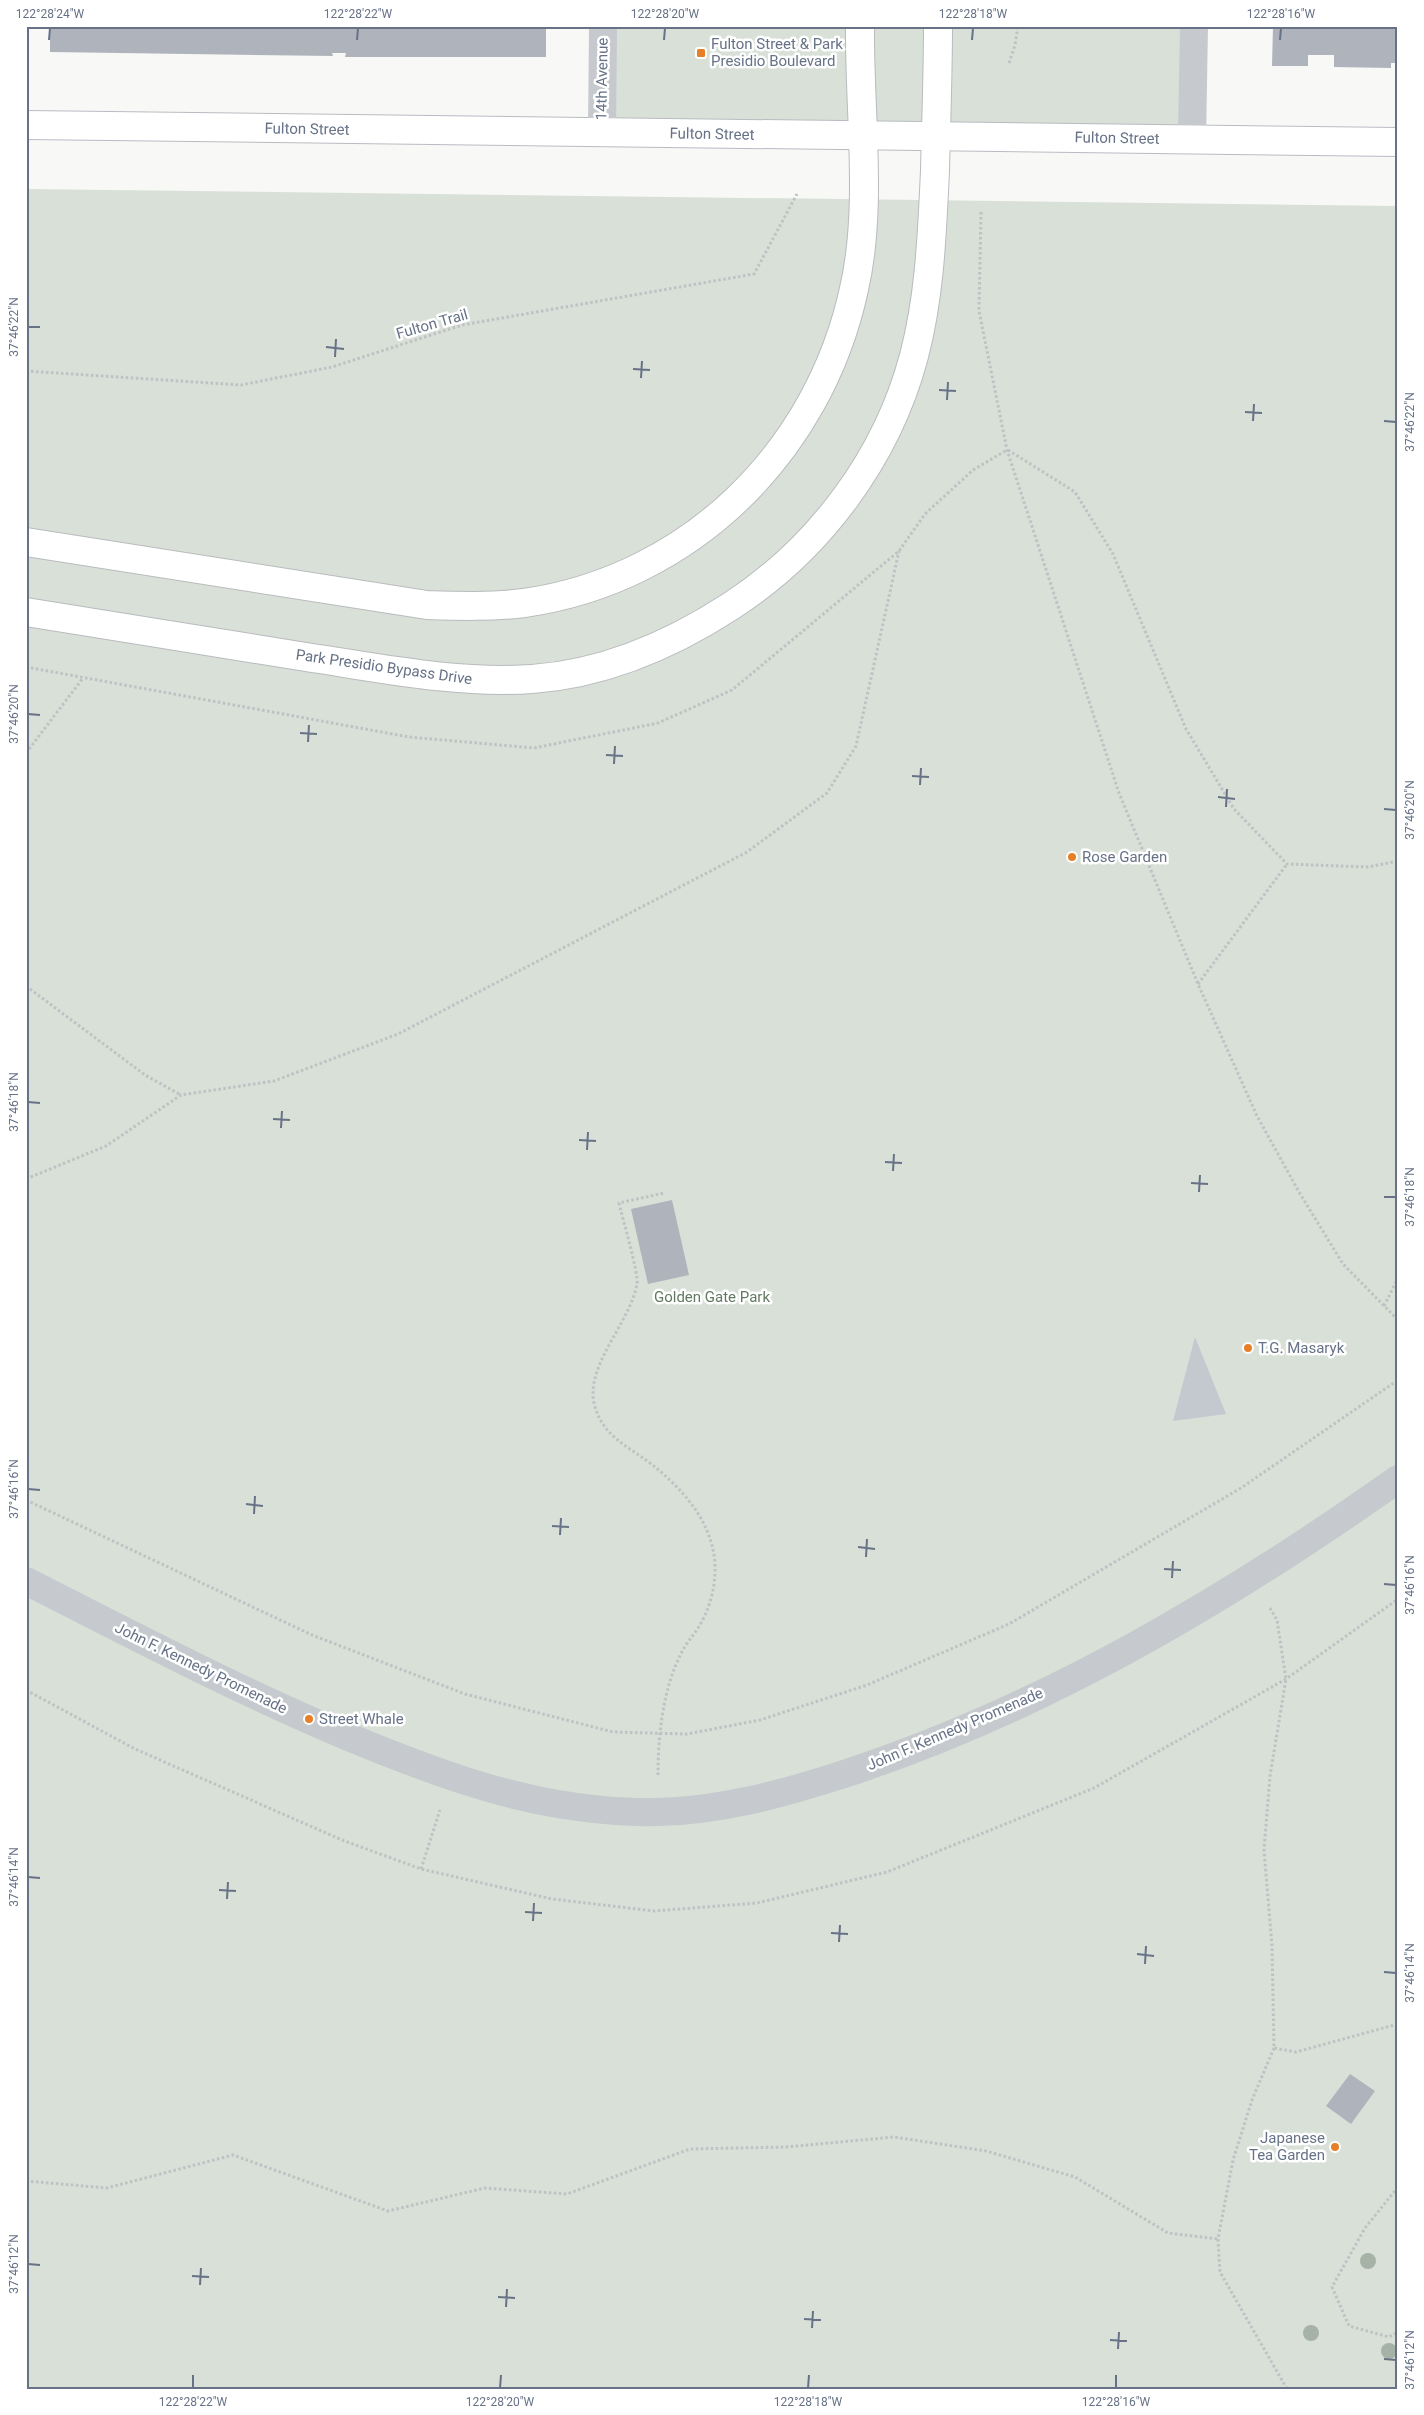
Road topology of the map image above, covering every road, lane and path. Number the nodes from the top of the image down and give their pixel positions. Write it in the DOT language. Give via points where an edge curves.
graph roads {
  1 [pos="603,26"];
  2 [pos="860,26"];
  3 [pos="938,26"];
  4 [pos="1018,26"];
  5 [pos="1194,26"];
  6 [pos="1009,63"];
  7 [pos="26,125"];
  8 [pos="602,132"];
  9 [pos="862,136"];
  10 [pos="936,136"];
  11 [pos="1192,139"];
  12 [pos="1398,142"];
  13 [pos="797,194"];
  14 [pos="981,212"];
  15 [pos="26,371"];
  16 [pos="1007,450"];
  17 [pos="26,542"];
  18 [pos="899,551"];
  19 [pos="26,612"];
  20 [pos="26,667"];
  21 [pos="26,753"];
  22 [pos="1398,861"];
  23 [pos="1287,864"];
  24 [pos="1198,984"];
  25 [pos="26,986"];
  26 [pos="181,1095"];
  27 [pos="26,1179"];
  28 [pos="664,1193"];
  29 [pos="1398,1278"];
  30 [pos="1384,1306"];
  31 [pos="1398,1320"];
  32 [pos="1398,1380"];
  33 [pos="1398,1479"];
  34 [pos="26,1500"];
  35 [pos="1253,1576"];
  36 [pos="26,1581"];
  37 [pos="1398,1599"];
  38 [pos="1286,1679"];
  39 [pos="661,1733"];
  40 [pos="450,1777"];
  41 [pos="658,1812"];
  42 [pos="421,1869"];
  43 [pos="1398,2024"];
  44 [pos="1274,2048"];
  45 [pos="26,2181"];
  46 [pos="1398,2187"];
  47 [pos="1218,2239"];
  48 [pos="1398,2332"];
  49 [pos="1287,2389"];
  1 -- 8 [label="street, 14th Avenue"];
  2 -- 9 [label="main road"];
  3 -- 10 [label="main road, Park Presidio Bypass Drive"];
  4 -- 6 [label="path"];
  5 -- 11 [label="street"];
  7 -- 8 [label="main road, Fulton Street"];
  8 -- 9 [label="main road, Fulton Street"];
  9 -- 10 [label="main road, Fulton Street"];
  9 -- 17 [label="main road" via="861,234 855,288 843,333 825,380 772,464 736,502 661,556 573,592 524,602 427,606"];
  10 -- 11 [label="main road, Fulton Street"];
  10 -- 19 [label="main road, Park Presidio Bypass Drive" via="931,251 925,303 914,358 893,418 867,467 830,518 788,563 745,597 698,627 647,652 594,668 534,678 476,679 366,666"];
  11 -- 12 [label="main road, Fulton Street"];
  13 -- 15 [label="path, Fulton Trail" via="754,274 462,325 332,367 240,385"];
  14 -- 16 [label="path" via="979,311"];
  16 -- 23 [label="path" via="1075,492 1112,554 1186,729 1234,809"];
  16 -- 24 [label="path" via="1118,793"];
  18 -- 26 [label="path" via="856,746 827,793 747,852 398,1034 274,1081"];
  20 -- 21 [label="path" via="83,678"];
  22 -- 23 [label="path" via="1368,867"];
  23 -- 24 [label="path"];
  24 -- 30 [label="path" via="1256,1116 1299,1192 1343,1264"];
  25 -- 26 [label="path" via="145,1076"];
  26 -- 27 [label="path" via="106,1146"];
  28 -- 39 [label="path" via="619,1203 638,1282 626,1316 596,1376 594,1403 604,1428 654,1466 687,1498 703,1520 714,1554 714,1589 699,1626 683,1650 672,1676"];
  29 -- 30 [label="path"];
  30 -- 31 [label="path"];
  32 -- 39 [label="path" via="1241,1488 1009,1624 867,1686 760,1720 687,1734"];
  33 -- 35 [label="street, John F. Kennedy Promenade"];
  34 -- 39 [label="path" via="312,1635 465,1694 613,1732"];
  35 -- 38 [label="path" via="1277,1620"];
  35 -- 41 [label="street, John F. Kennedy Promenade" via="1057,1687 936,1740 878,1763 766,1796 713,1807"];
  36 -- 40 [label="street, John F. Kennedy Promenade" via="271,1704"];
  37 -- 38 [label="path"];
  38 -- 44 [label="path" via="1270,1776 1264,1850 1272,1946"];
  39 -- 41 [label="path"];
  40 -- 41 [label="street, John F. Kennedy Promenade" via="551,1803 608,1811"];
  40 -- 42 [label="path"];
  43 -- 44 [label="path" via="1296,2052"];
  44 -- 47 [label="path" via="1252,2100 1233,2160"];
  45 -- 47 [label="path" via="107,2188 233,2155 388,2211 485,2188 567,2194 690,2150 786,2147 894,2137 986,2151 1076,2177 1168,2232"];
  46 -- 48 [label="path" via="1365,2228 1332,2287 1348,2326 1389,2337"];
  47 -- 49 [label="path" via="1220,2272"];
}
